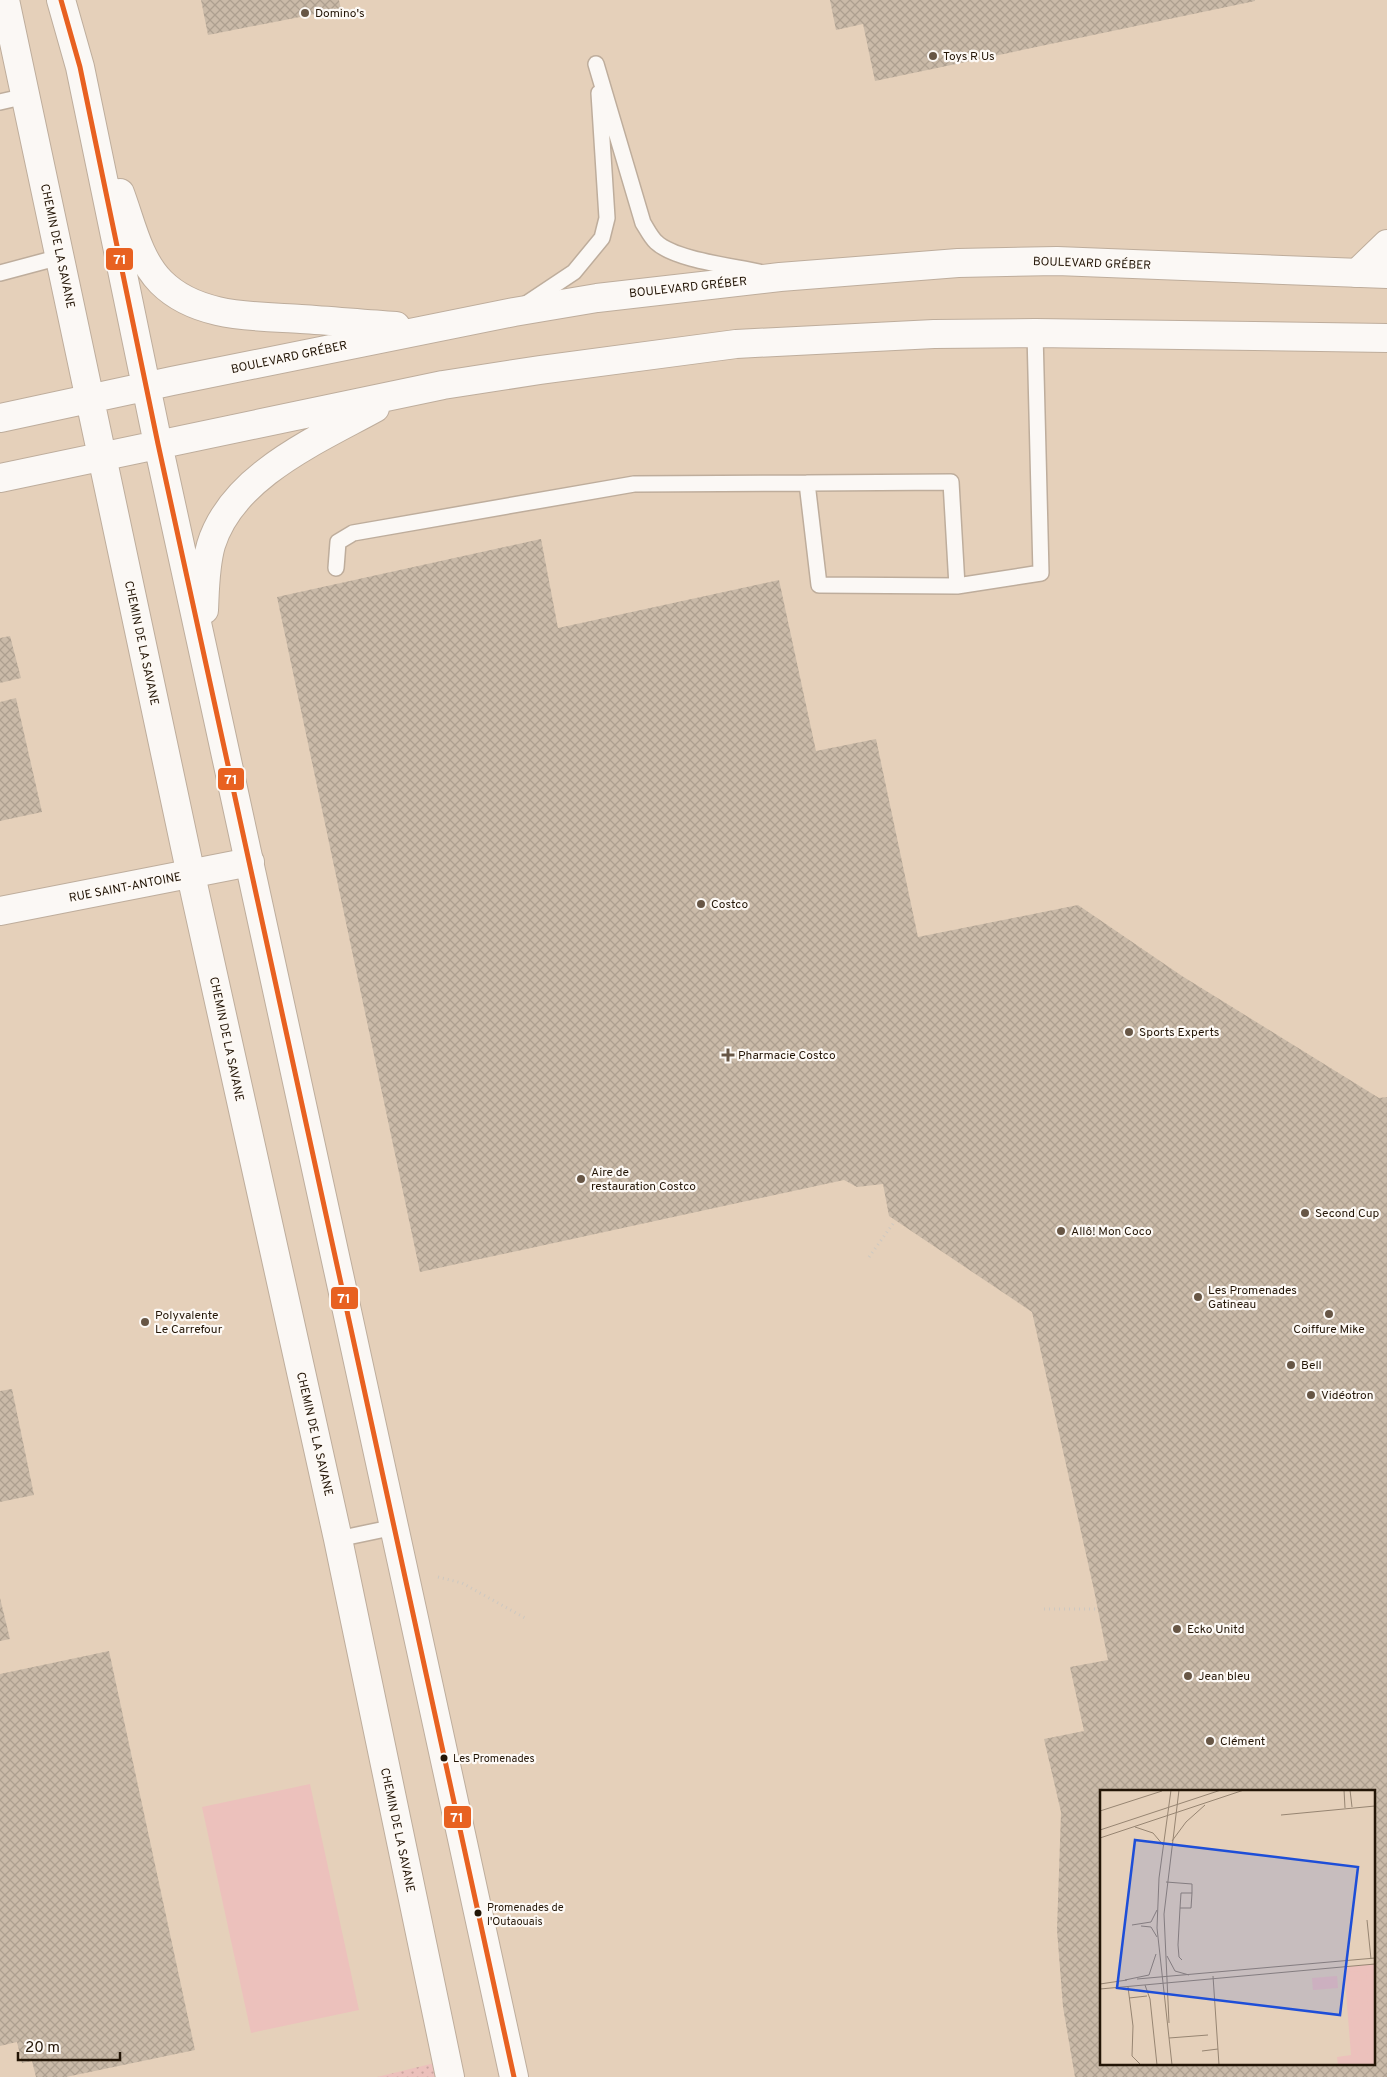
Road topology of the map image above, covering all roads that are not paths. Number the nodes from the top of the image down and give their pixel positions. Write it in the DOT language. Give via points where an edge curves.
graph roads {
  1 [pos="5,0"];
  2 [pos="61,0"];
  3 [pos="80,67"];
  4 [pos="13,99"];
  5 [pos="1387,244"];
  6 [pos="60,257"];
  7 [pos="0,273"];
  8 [pos="1357,274"];
  9 [pos="1387,274"];
  10 [pos="780,277"];
  11 [pos="514,312"];
  12 [pos="430,328"];
  13 [pos="1035,333"];
  14 [pos="1387,338"];
  15 [pos="146,386"];
  16 [pos="398,394"];
  17 [pos="91,398"];
  18 [pos="0,418"];
  19 [pos="158,444"];
  20 [pos="102,456"];
  21 [pos="0,478"];
  22 [pos="806,483"];
  23 [pos="336,568"];
  24 [pos="957,586"];
  25 [pos="202,646"];
  26 [pos="250,862"];
  27 [pos="191,875"];
  28 [pos="0,911"];
  29 [pos="395,1527"];
  30 [pos="338,1539"];
  31 [pos="450,2077"];
  32 [pos="514,2077"];
  1 -- 4 [label="street, CHEMIN DE LA SAVANE"];
  2 -- 3 [label="street"];
  3 -- 12 [label="street" via="116,185 145,261 161,282 182,298 207,308 241,315"];
  3 -- 15 [label="street"];
  4 -- 6 [label="street, CHEMIN DE LA SAVANE"];
  5 -- 8 [label="street"];
  6 -- 7 [label="lane"];
  6 -- 17 [label="street, CHEMIN DE LA SAVANE"];
  8 -- 9 [label="street, BOULEVARD GRÉBER"];
  8 -- 10 [label="street, BOULEVARD GRÉBER" via="1057,260 958,263"];
  10 -- 11 [label="street, BOULEVARD GRÉBER" via="597,298"];
  10 -- 11 [label="lane" via="677,254 657,243 649,234 596,64 607,218 602,238 574,272"];
  11 -- 12 [label="street, BOULEVARD GRÉBER"];
  12 -- 15 [label="street, BOULEVARD GRÉBER"];
  13 -- 14 [label="street"];
  13 -- 16 [label="street" via="934,334 736,344 540,370"];
  13 -- 24 [label="lane" via="1041,573"];
  15 -- 17 [label="street, BOULEVARD GRÉBER"];
  15 -- 19 [label="street"];
  16 -- 19 [label="street"];
  16 -- 25 [label="street" via="292,454 243,492 226,514 211,545"];
  17 -- 18 [label="street, BOULEVARD GRÉBER"];
  17 -- 20 [label="street, CHEMIN DE LA SAVANE"];
  19 -- 20 [label="street"];
  19 -- 25 [label="street"];
  20 -- 21 [label="street"];
  20 -- 27 [label="street, CHEMIN DE LA SAVANE"];
  22 -- 23 [label="lane" via="634,484 466,512 353,533 338,542"];
  22 -- 24 [label="lane" via="819,585"];
  22 -- 24 [label="lane" via="951,482"];
  25 -- 26 [label="street"];
  26 -- 27 [label="street, RUE SAINT-ANTOINE"];
  26 -- 29 [label="street"];
  27 -- 28 [label="street, RUE SAINT-ANTOINE"];
  27 -- 30 [label="street, CHEMIN DE LA SAVANE"];
  29 -- 30 [label="lane"];
  29 -- 32 [label="street"];
  30 -- 31 [label="street, CHEMIN DE LA SAVANE"];
}
